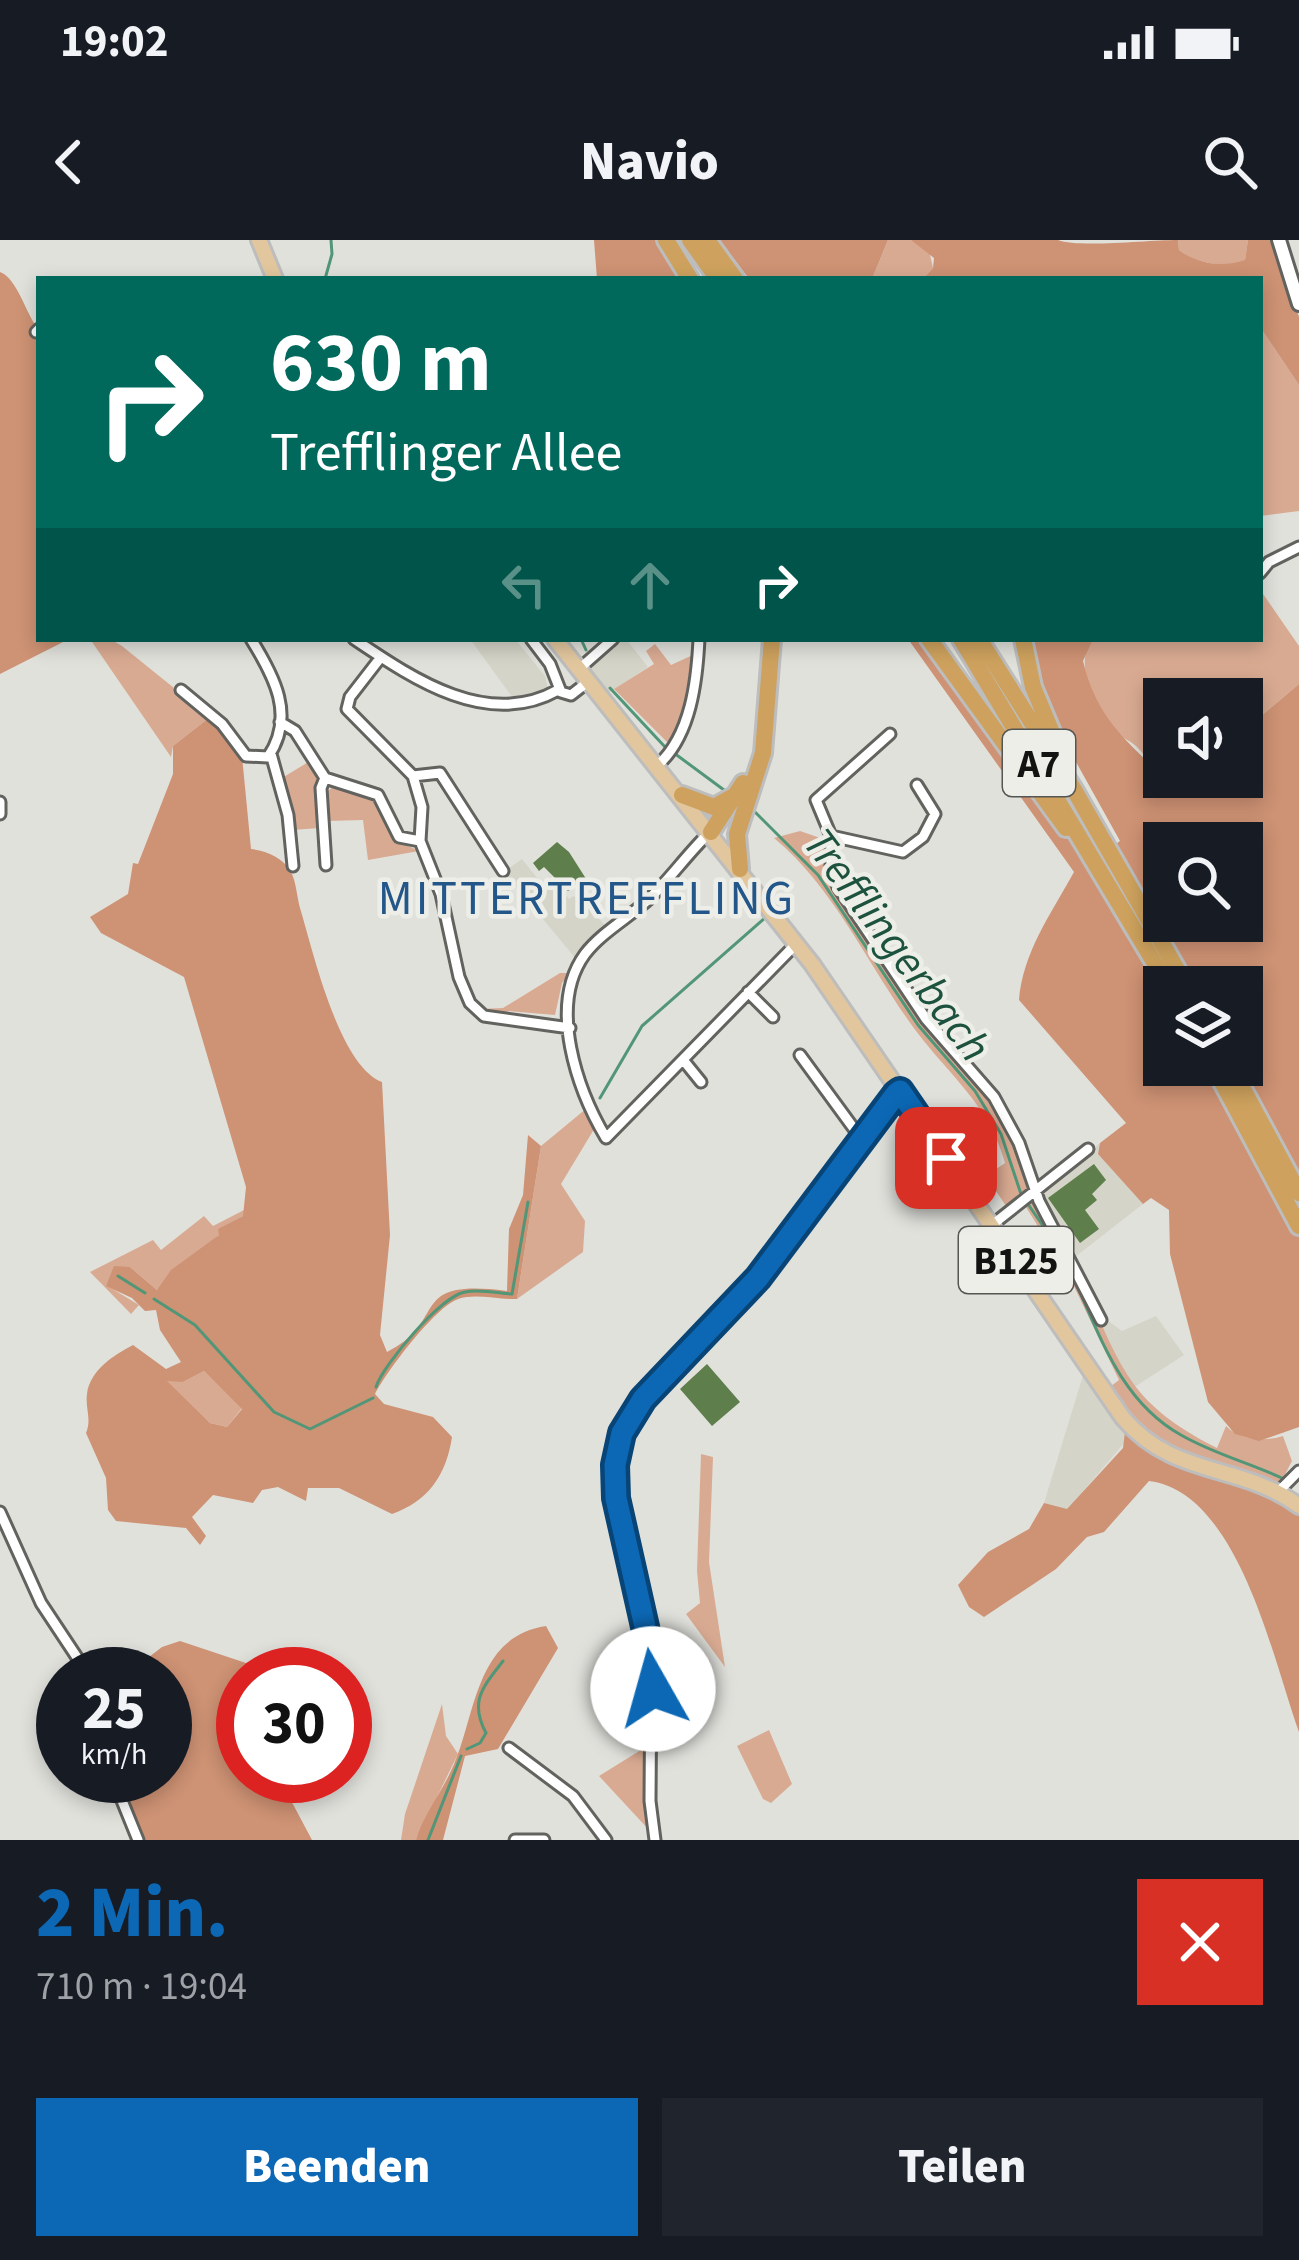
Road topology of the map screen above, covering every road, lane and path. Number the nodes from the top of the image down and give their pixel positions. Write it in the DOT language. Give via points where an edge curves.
graph roads {
  1 [pos="259,240"];
  2 [pos="666,240"];
  3 [pos="690,240"];
  4 [pos="707,240"];
  5 [pos="1279,240"];
  6 [pos="274,276"];
  7 [pos="688,276"];
  8 [pos="716,276"];
  9 [pos="733,276"];
  10 [pos="1299,304"];
  11 [pos="1299,547"];
  12 [pos="1263,569"];
  13 [pos="253,642"];
  14 [pos="358,642"];
  15 [pos="533,642"];
  16 [pos="557,642"];
  17 [pos="609,642"];
  18 [pos="699,642"];
  19 [pos="762,642"];
  20 [pos="772,642"];
  21 [pos="781,642"];
  22 [pos="931,642"];
  23 [pos="963,642"];
  24 [pos="982,642"];
  25 [pos="1024,642"];
  26 [pos="381,657"];
  27 [pos="771,661"];
  28 [pos="579,668"];
  29 [pos="590,682"];
  30 [pos="181,690"];
  31 [pos="558,690"];
  32 [pos="280,722"];
  33 [pos="890,734"];
  34 [pos="271,754"];
  35 [pos="666,756"];
  36 [pos="413,776"];
  37 [pos="326,778"];
  38 [pos="743,782"];
  39 [pos="917,784"];
  40 [pos="1073,788"];
  41 [pos="682,795"];
  42 [pos="0,802"];
  43 [pos="743,811"];
  44 [pos="0,814"];
  45 [pos="711,832"];
  46 [pos="830,836"];
  47 [pos="420,842"];
  48 [pos="326,865"];
  49 [pos="292,866"];
  50 [pos="740,868"];
  51 [pos="503,871"];
  52 [pos="1113,889"];
  53 [pos="796,943"];
  54 [pos="1157,966"];
  55 [pos="1175,966"];
  56 [pos="748,992"];
  57 [pos="773,1017"];
  58 [pos="570,1028"];
  59 [pos="800,1055"];
  60 [pos="684,1061"];
  61 [pos="701,1082"];
  62 [pos="1224,1086"];
  63 [pos="1241,1086"];
  64 [pos="898,1092"];
  65 [pos="860,1137"];
  66 [pos="1088,1149"];
  67 [pos="1299,1193"];
  68 [pos="1028,1196"];
  69 [pos="992,1225"];
  70 [pos="1299,1226"];
  71 [pos="1101,1320"];
  72 [pos="1299,1471"];
  73 [pos="1282,1486"];
  74 [pos="1299,1506"];
  75 [pos="0,1512"];
  76 [pos="70,1647"];
  77 [pos="509,1748"];
  78 [pos="123,1803"];
  79 [pos="138,1840"];
  80 [pos="515,1840"];
  81 [pos="544,1840"];
  82 [pos="606,1840"];
  83 [pos="656,1840"];
  1 -- 6 [label="main road"];
  2 -- 7 [label="highway"];
  3 -- 8 [label="highway"];
  4 -- 9 [label="highway"];
  5 -- 10 [label="street"];
  11 -- 12 [label="street"];
  13 -- 32 [label="street" via="280,692"];
  14 -- 26 [label="street"];
  15 -- 31 [label="street"];
  16 -- 28 [label="main road, B125"];
  17 -- 28 [label="street"];
  18 -- 35 [label="street" via="694,688"];
  19 -- 38 [label="highway"];
  20 -- 27 [label="highway"];
  21 -- 27 [label="highway"];
  22 -- 52 [label="highway"];
  23 -- 52 [label="highway, A7"];
  24 -- 40 [label="highway, A7"];
  25 -- 40 [label="highway"];
  26 -- 31 [label="street" via="466,700 534,700"];
  26 -- 36 [label="street" via="347,709"];
  27 -- 43 [label="highway" via="763,753"];
  28 -- 29 [label="main road, B125"];
  29 -- 31 [label="street" via="571,694"];
  29 -- 35 [label="main road, B125"];
  30 -- 34 [label="street" via="222,724 245,757"];
  32 -- 34 [label="street"];
  32 -- 37 [label="street" via="296,731"];
  33 -- 46 [label="street" via="816,800"];
  34 -- 49 [label="street"];
  35 -- 41 [label="main road, B125"];
  36 -- 47 [label="street"];
  36 -- 51 [label="street" via="440,773"];
  37 -- 47 [label="street" via="378,795 399,838"];
  37 -- 48 [label="street"];
  38 -- 41 [label="highway" via="720,806"];
  38 -- 45 [label="highway"];
  39 -- 46 [label="street" via="934,814 908,850"];
  40 -- 55 [label="highway, A7"];
  41 -- 45 [label="main road, B125"];
  42 -- 44 [label="street"];
  43 -- 45 [label="highway"];
  43 -- 50 [label="highway"];
  45 -- 50 [label="main road, B125"];
  45 -- 58 [label="street" via="585,955"];
  46 -- 68 [label="street" via="838,887 1012,1128"];
  47 -- 58 [label="street" via="464,991 480,1014"];
  50 -- 53 [label="main road, B125"];
  52 -- 54 [label="highway, A7"];
  53 -- 56 [label="street"];
  53 -- 64 [label="main road, B125"];
  56 -- 57 [label="street"];
  56 -- 60 [label="street"];
  58 -- 60 [label="street" via="584,1096 606,1138"];
  59 -- 65 [label="street"];
  60 -- 61 [label="street"];
  62 -- 70 [label="highway"];
  63 -- 67 [label="highway"];
  64 -- 65 [label="street"];
  64 -- 69 [label="main road, B125"];
  65 -- 83 [label="street" via="758,1278 643,1399 616,1449 616,1498 651,1665"];
  66 -- 68 [label="street"];
  68 -- 69 [label="street"];
  68 -- 71 [label="street"];
  69 -- 73 [label="main road, B125" via="1132,1429 1185,1464"];
  72 -- 73 [label="street"];
  73 -- 74 [label="main road, B125"];
  75 -- 76 [label="street"];
  77 -- 82 [label="street" via="573,1796"];
  78 -- 79 [label="street"];
  80 -- 81 [label="street"];
}
